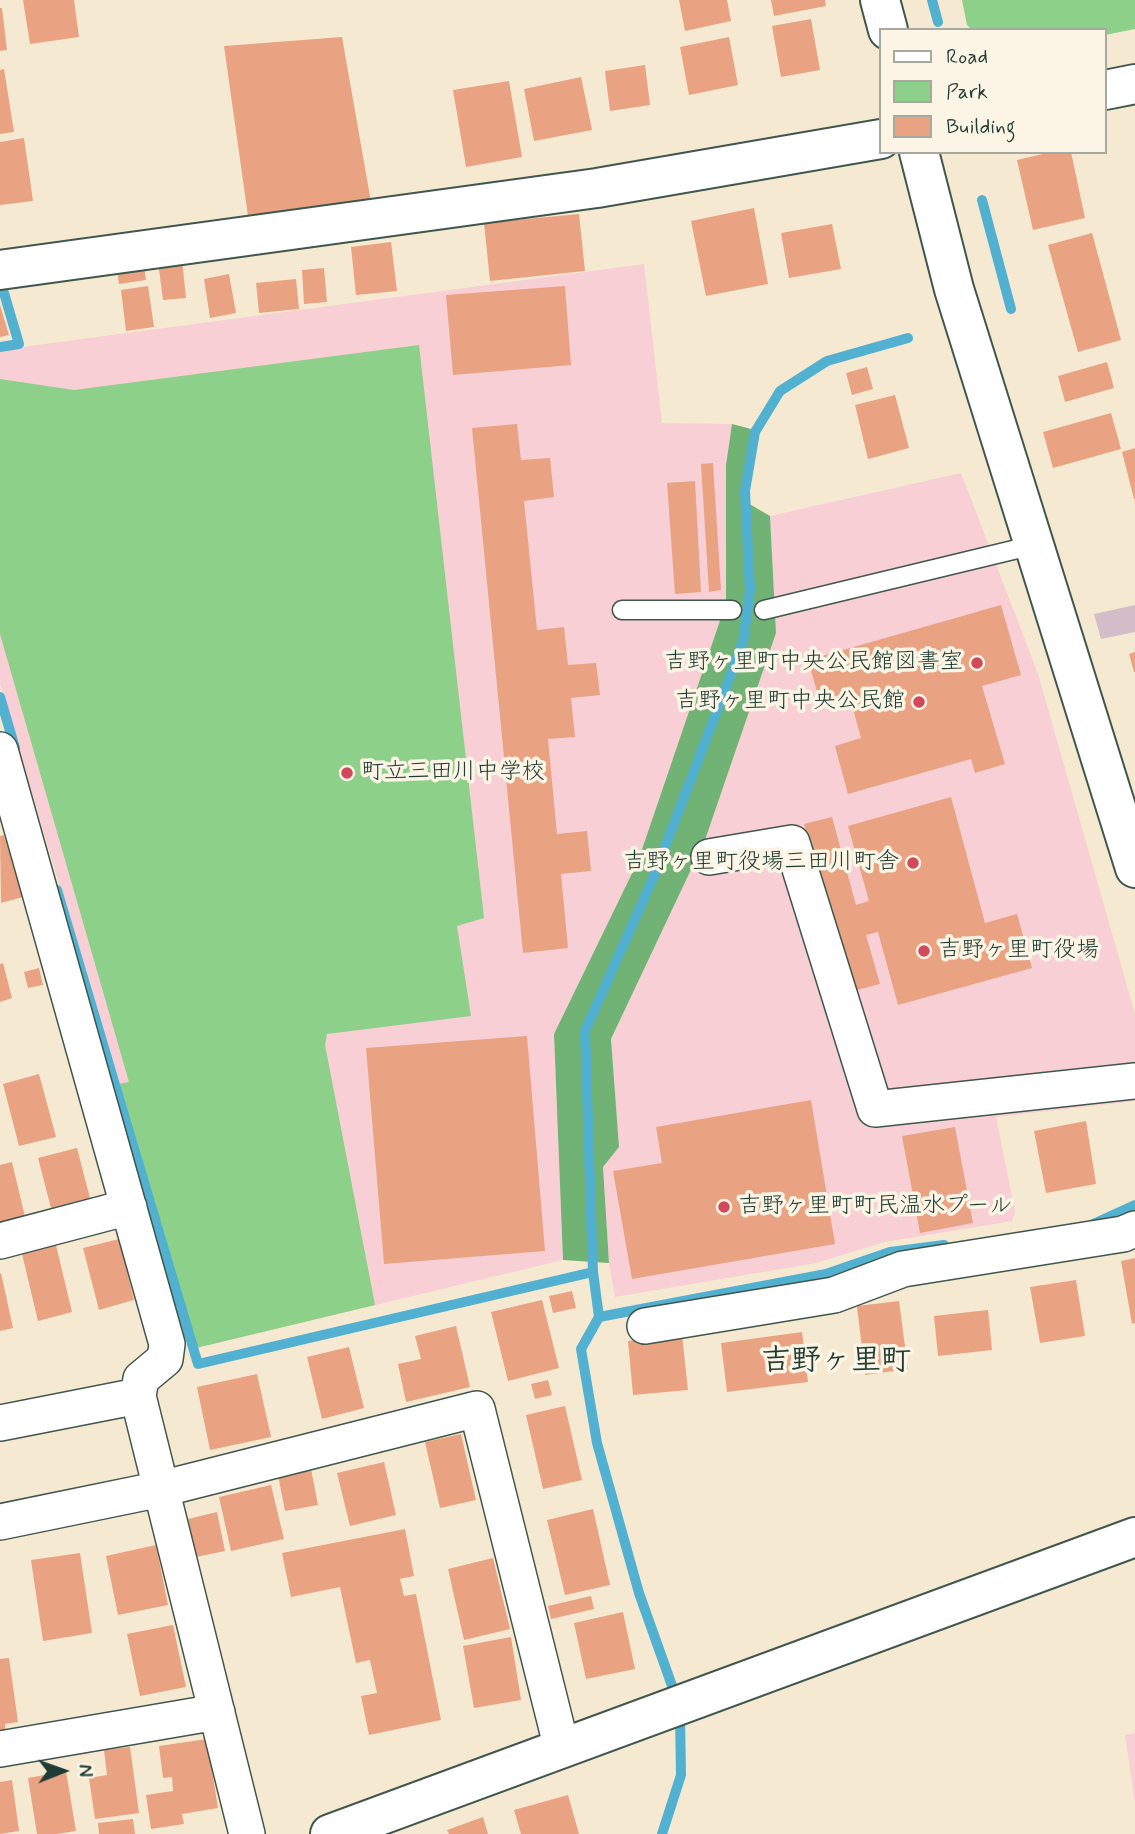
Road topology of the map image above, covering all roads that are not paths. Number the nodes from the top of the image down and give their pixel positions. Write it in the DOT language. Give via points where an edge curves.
graph roads {
  1 [pos="880,0"];
  2 [pos="887,28"];
  3 [pos="1135,84"];
  4 [pos="1107,90"];
  5 [pos="880,139"];
  6 [pos="920,154"];
  7 [pos="0,270"];
  8 [pos="1034,545"];
  9 [pos="622,610"];
  10 [pos="732,610"];
  11 [pos="764,610"];
  12 [pos="0,750"];
  13 [pos="709,857"];
  14 [pos="1135,868"];
  15 [pos="1135,1081"];
  16 [pos="130,1208"];
  17 [pos="1135,1229"];
  18 [pos="0,1241"];
  19 [pos="645,1326"];
  20 [pos="138,1396"];
  21 [pos="0,1423"];
  22 [pos="161,1489"];
  23 [pos="0,1522"];
  24 [pos="1135,1537"];
  25 [pos="217,1712"];
  26 [pos="0,1749"];
  27 [pos="562,1749"];
  28 [pos="247,1834"];
  29 [pos="330,1834"];
  1 -- 2 [label="street"];
  3 -- 4 [label="street"];
  5 -- 7 [label="street" via="597,188"];
  6 -- 8 [label="street" via="954,289"];
  8 -- 11 [label="lane"];
  8 -- 14 [label="street"];
  9 -- 10 [label="lane"];
  12 -- 16 [label="street"];
  13 -- 15 [label="street" via="792,844 875,1109"];
  16 -- 18 [label="street"];
  16 -- 20 [label="street" via="167,1343 165,1359 141,1379"];
  17 -- 19 [label="street" via="903,1269 834,1295"];
  20 -- 21 [label="street"];
  20 -- 22 [label="street"];
  22 -- 23 [label="street"];
  22 -- 25 [label="street"];
  22 -- 27 [label="street" via="477,1409"];
  24 -- 27 [label="street"];
  25 -- 26 [label="street"];
  25 -- 28 [label="street"];
  27 -- 29 [label="street"];
}
